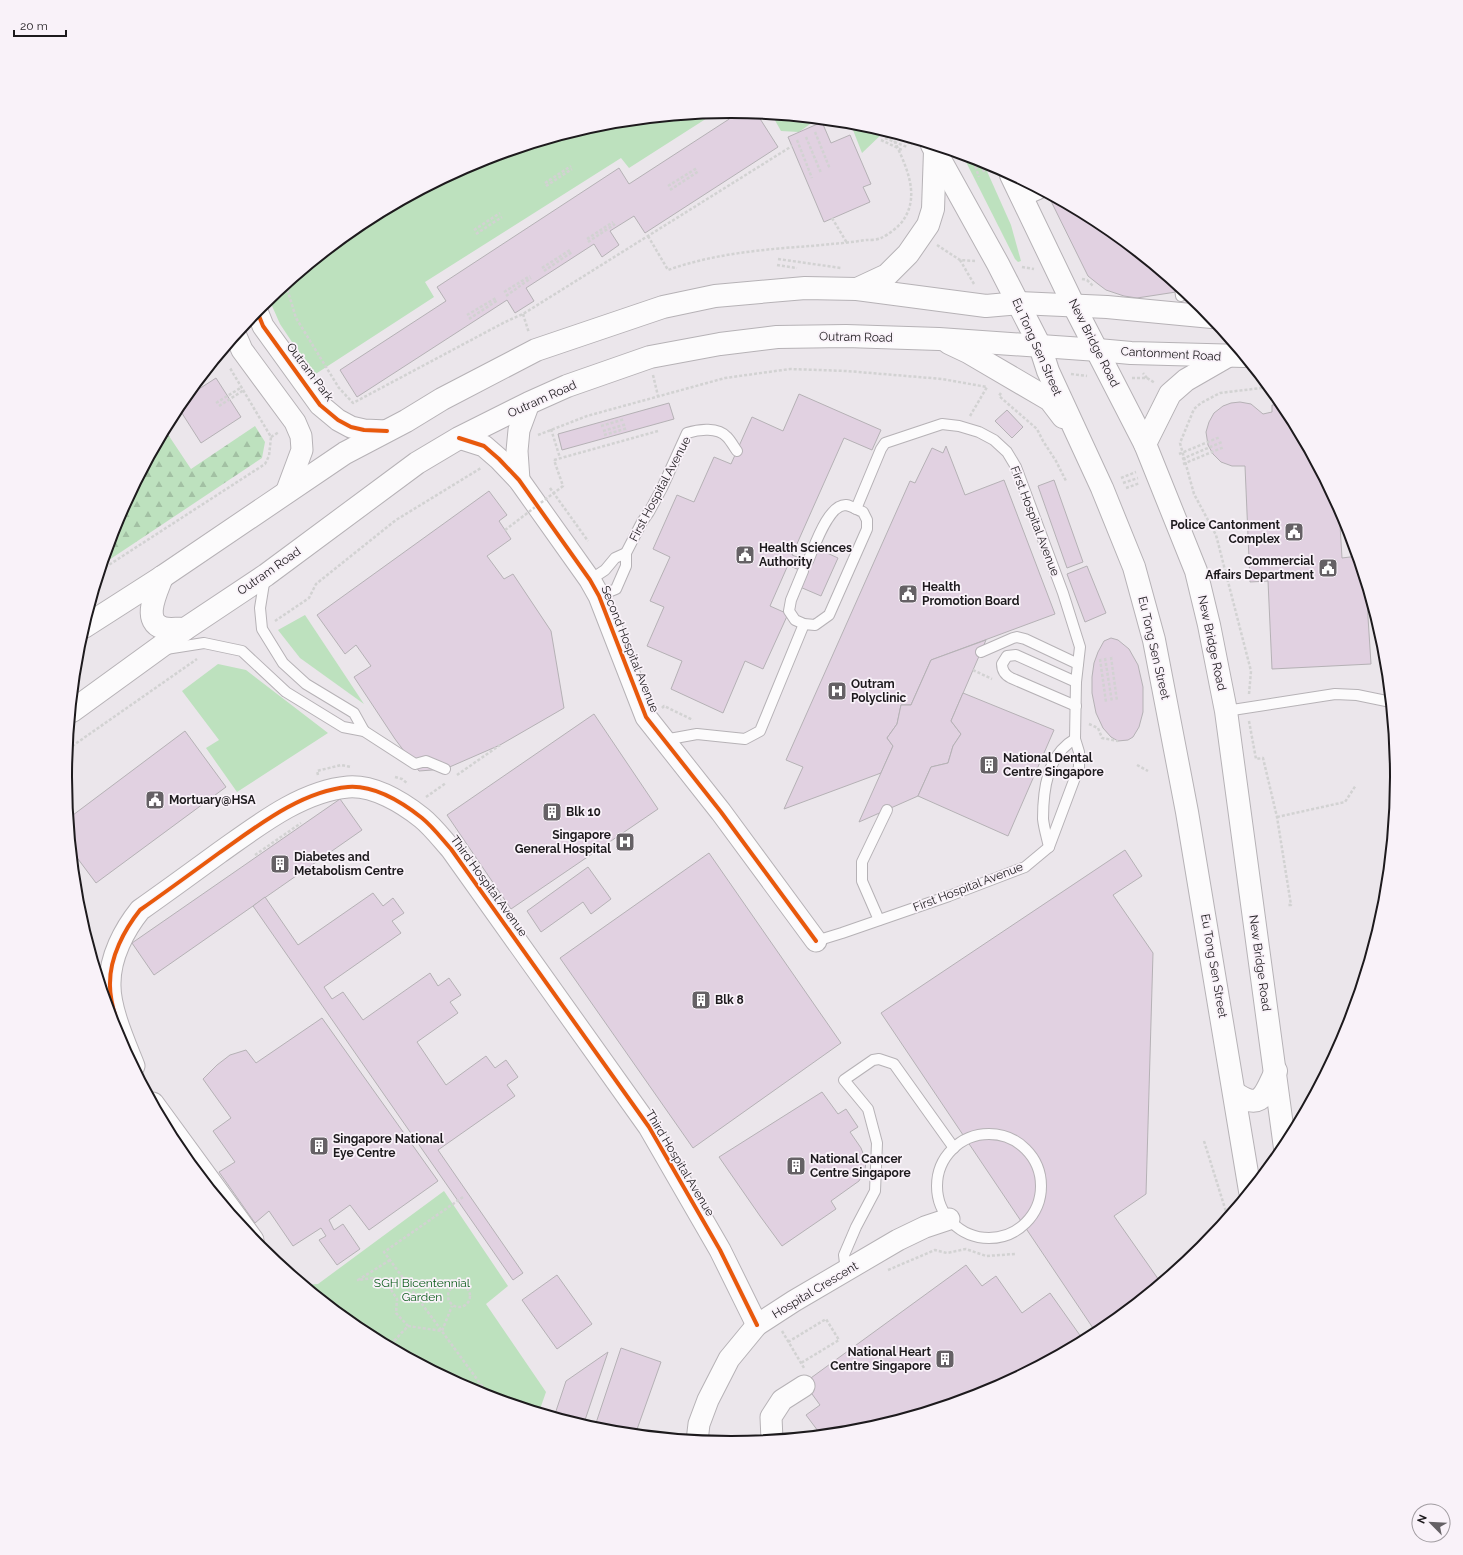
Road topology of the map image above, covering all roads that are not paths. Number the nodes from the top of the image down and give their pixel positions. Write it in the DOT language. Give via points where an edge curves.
graph roads {
  1 [pos="926,147"];
  2 [pos="1014,182"];
  3 [pos="1029,192"];
  4 [pos="857,289"];
  5 [pos="1019,304"];
  6 [pos="1074,306"];
  7 [pos="1203,316"];
  8 [pos="259,318"];
  9 [pos="939,339"];
  10 [pos="238,341"];
  11 [pos="1040,346"];
  12 [pos="1098,350"];
  13 [pos="1235,356"];
  14 [pos="529,403"];
  15 [pos="387,431"];
  16 [pos="459,438"];
  17 [pos="1145,444"];
  18 [pos="1082,448"];
  19 [pos="737,451"];
  20 [pos="519,480"];
  21 [pos="286,493"];
  22 [pos="856,509"];
  23 [pos="626,553"];
  24 [pos="808,561"];
  25 [pos="803,571"];
  26 [pos="266,575"];
  27 [pos="162,577"];
  28 [pos="595,588"];
  29 [pos="91,623"];
  30 [pos="804,624"];
  31 [pos="185,629"];
  32 [pos="155,651"];
  33 [pos="981,652"];
  34 [pos="1078,664"];
  35 [pos="1076,682"];
  36 [pos="1386,701"];
  37 [pos="1076,706"];
  38 [pos="76,708"];
  39 [pos="1226,711"];
  40 [pos="364,731"];
  41 [pos="1075,739"];
  42 [pos="664,740"];
  43 [pos="445,769"];
  44 [pos="887,810"];
  45 [pos="1049,847"];
  46 [pos="879,920"];
  47 [pos="816,940"];
  48 [pos="113,1006"];
  49 [pos="1276,1071"];
  50 [pos="1235,1093"];
  51 [pos="1284,1138"];
  52 [pos="954,1148"];
  53 [pos="186,1149"];
  54 [pos="211,1183"];
  55 [pos="1249,1186"];
  56 [pos="949,1220"];
  57 [pos="846,1271"];
  58 [pos="757,1325"];
  59 [pos="804,1386"];
  60 [pos="698,1436"];
  61 [pos="772,1436"];
  1 -- 4 [label="main road" via="933,209 928,225 908,254 887,275"];
  1 -- 5 [label="main road, Eu Tong Sen Street"];
  2 -- 3 [label="main road, New Bridge Road"];
  3 -- 6 [label="main road, New Bridge Road"];
  4 -- 5 [label="main road" via="986,306"];
  4 -- 15 [label="main road" via="790,289 715,296 663,307 536,350 442,398"];
  5 -- 6 [label="main road"];
  5 -- 11 [label="main road, Eu Tong Sen Street"];
  6 -- 7 [label="main road"];
  6 -- 12 [label="main road, New Bridge Road"];
  8 -- 15 [label="street, Outram Park" via="320,405 351,427"];
  9 -- 11 [label="main road, Outram Road"];
  9 -- 14 [label="main road, Outram Road" via="777,337 720,344 650,357 567,386"];
  9 -- 18 [label="main road" via="968,352 1050,400 1060,411"];
  10 -- 21 [label="street" via="301,436 302,450"];
  11 -- 12 [label="main road, Outram Road"];
  11 -- 18 [label="main road, Eu Tong Sen Street" via="1048,372"];
  12 -- 13 [label="main road, Cantonment Road" via="1132,354"];
  12 -- 17 [label="main road, New Bridge Road"];
  13 -- 17 [label="main road" via="1186,380 1170,394"];
  14 -- 16 [label="main road, Outram Road"];
  14 -- 20 [label="street" via="519,430"];
  15 -- 21 [label="main road" via="345,453"];
  16 -- 20 [label="street, Second Hospital Avenue" via="484,446"];
  16 -- 26 [label="main road, Outram Road" via="417,463"];
  17 -- 39 [label="main road, New Bridge Road" via="1196,571"];
  18 -- 50 [label="main road, Eu Tong Sen Street" via="1102,488 1134,567 1154,640 1190,827"];
  19 -- 23 [label="lane, First Hospital Avenue" via="727,436 712,430 699,429 687,433 659,494"];
  20 -- 28 [label="street, Second Hospital Avenue"];
  21 -- 27 [label="main road"];
  22 -- 24 [label="lane" via="846,505 837,507 830,514"];
  22 -- 30 [label="lane" via="863,512 867,528 829,615 815,625"];
  22 -- 34 [label="lane, First Hospital Avenue" via="885,442 942,424 964,427 994,440 1007,452 1016,467 1063,593 1080,647"];
  23 -- 28 [label="lane, First Hospital Avenue" via="615,558"];
  23 -- 28 [label="lane, First Hospital Avenue" via="626,566 616,589"];
  25 -- 30 [label="lane" via="789,611 795,620"];
  26 -- 31 [label="main road, Outram Road"];
  26 -- 40 [label="lane" via="260,608 262,629 283,662 306,684 354,713"];
  27 -- 29 [label="main road"];
  27 -- 31 [label="main road" via="150,610 154,621 162,628"];
  28 -- 42 [label="street, Second Hospital Avenue" via="646,717"];
  30 -- 42 [label="lane" via="760,731 744,739 697,734"];
  31 -- 32 [label="main road, Outram Road"];
  32 -- 38 [label="main road, Outram Road"];
  32 -- 40 [label="lane" via="204,643 242,650 286,692 343,727"];
  33 -- 34 [label="lane" via="1017,637"];
  34 -- 35 [label="lane, First Hospital Avenue"];
  35 -- 37 [label="lane, First Hospital Avenue"];
  35 -- 37 [label="lane" via="1016,655 1007,656 1002,664 1006,676"];
  36 -- 39 [label="lane" via="1335,694"];
  37 -- 41 [label="lane, First Hospital Avenue"];
  39 -- 49 [label="main road, New Bridge Road"];
  40 -- 43 [label="lane" via="415,764 426,761"];
  41 -- 45 [label="lane, First Hospital Avenue" via="1079,752 1079,766"];
  41 -- 45 [label="lane" via="1065,745 1059,753 1046,782 1043,821"];
  42 -- 47 [label="street, Second Hospital Avenue"];
  44 -- 46 [label="lane" via="862,862 862,881"];
  45 -- 46 [label="lane, First Hospital Avenue" via="1025,867"];
  46 -- 47 [label="lane, First Hospital Avenue"];
  48 -- 58 [label="street, Third Hospital Avenue" via="110,984 113,963 121,939 140,910 273,815 324,793 349,787 385,795 422,818 451,849 649,1127 720,1250"];
  49 -- 50 [label="main road" via="1260,1100 1245,1100"];
  49 -- 51 [label="main road, New Bridge Road"];
  50 -- 55 [label="main road, Eu Tong Sen Street"];
  52 -- 56 [label="lane" via="944,1160 938,1183 941,1206"];
  52 -- 56 [label="lane" via="969,1138 986,1134 1003,1136 1014,1141 1032,1156 1039,1172 1041,1189 1037,1207 1027,1222 1013,1232 996,1238 979,1238 962,1231"];
  52 -- 57 [label="lane" via="894,1064 879,1059 873,1060 844,1080 868,1109 877,1143 875,1191 844,1255"];
  53 -- 54 [label="street"];
  56 -- 57 [label="street, Hospital Crescent" via="925,1227"];
  57 -- 58 [label="street, Hospital Crescent"];
  58 -- 60 [label="street, Hospital Crescent" via="729,1359 708,1400 699,1424"];
  59 -- 61 [label="street" via="782,1400 771,1417"];
}
